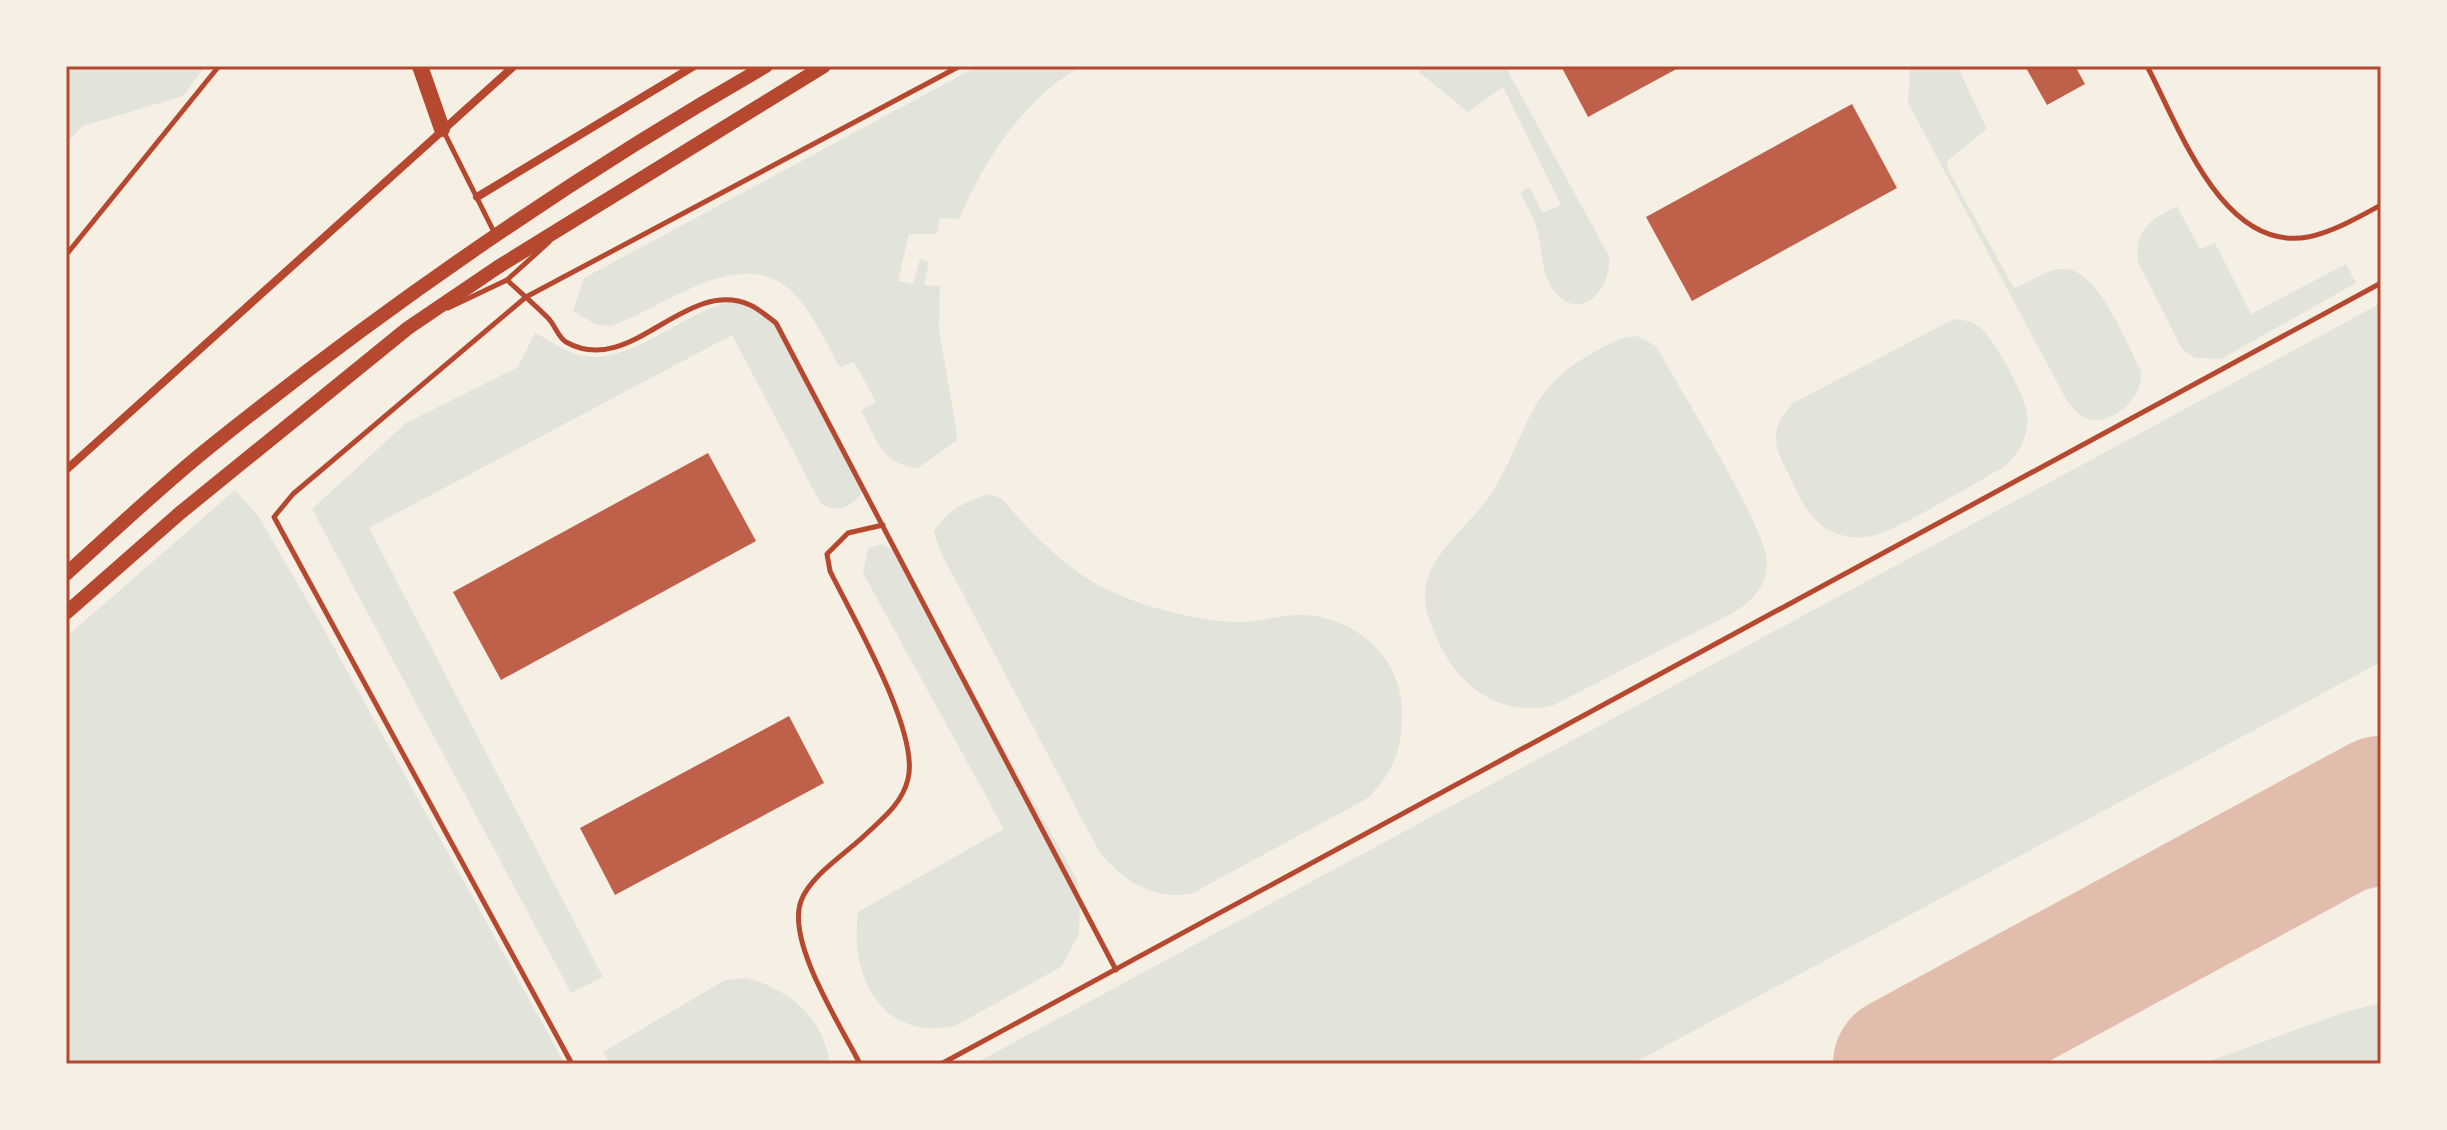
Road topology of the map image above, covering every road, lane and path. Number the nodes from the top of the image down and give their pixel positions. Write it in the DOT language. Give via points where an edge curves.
graph roads {
  1 [pos="219,66"];
  2 [pos="420,66"];
  3 [pos="514,66"];
  4 [pos="694,66"];
  5 [pos="766,66"];
  6 [pos="824,66"];
  7 [pos="960,66"];
  8 [pos="2147,66"];
  9 [pos="442,129"];
  10 [pos="477,197"];
  11 [pos="2381,205"];
  12 [pos="569,224"];
  13 [pos="496,236"];
  14 [pos="66,255"];
  15 [pos="507,280"];
  16 [pos="2381,283"];
  17 [pos="526,297"];
  18 [pos="408,328"];
  19 [pos="66,470"];
  20 [pos="883,525"];
  21 [pos="66,574"];
  22 [pos="66,613"];
  23 [pos="1116,970"];
  24 [pos="572,1064"];
  25 [pos="860,1064"];
  26 [pos="941,1064"];
  1 -- 14 [label="lane"];
  2 -- 9 [label="main road"];
  3 -- 9 [label="street"];
  4 -- 10 [label="street"];
  5 -- 13 [label="street" via="672,120"];
  6 -- 12 [label="street"];
  7 -- 17 [label="lane"];
  8 -- 11 [label="lane" via="2217,198 2251,227 2305,238"];
  9 -- 10 [label="lane"];
  9 -- 19 [label="street"];
  10 -- 13 [label="lane"];
  12 -- 15 [label="lane"];
  12 -- 18 [label="street"];
  13 -- 21 [label="street" via="416,289 209,447"];
  15 -- 17 [label="lane"];
  15 -- 18 [label="lane"];
  16 -- 23 [label="lane"];
  17 -- 20 [label="lane" via="563,340 602,350 621,346 704,304 749,304 776,323"];
  17 -- 24 [label="lane" via="293,494 274,517"];
  18 -- 22 [label="street"];
  20 -- 23 [label="lane"];
  20 -- 25 [label="lane" via="848,533 827,554 830,571 902,721 909,778 898,804 801,900 798,923 804,950"];
  23 -- 26 [label="lane"];
}
